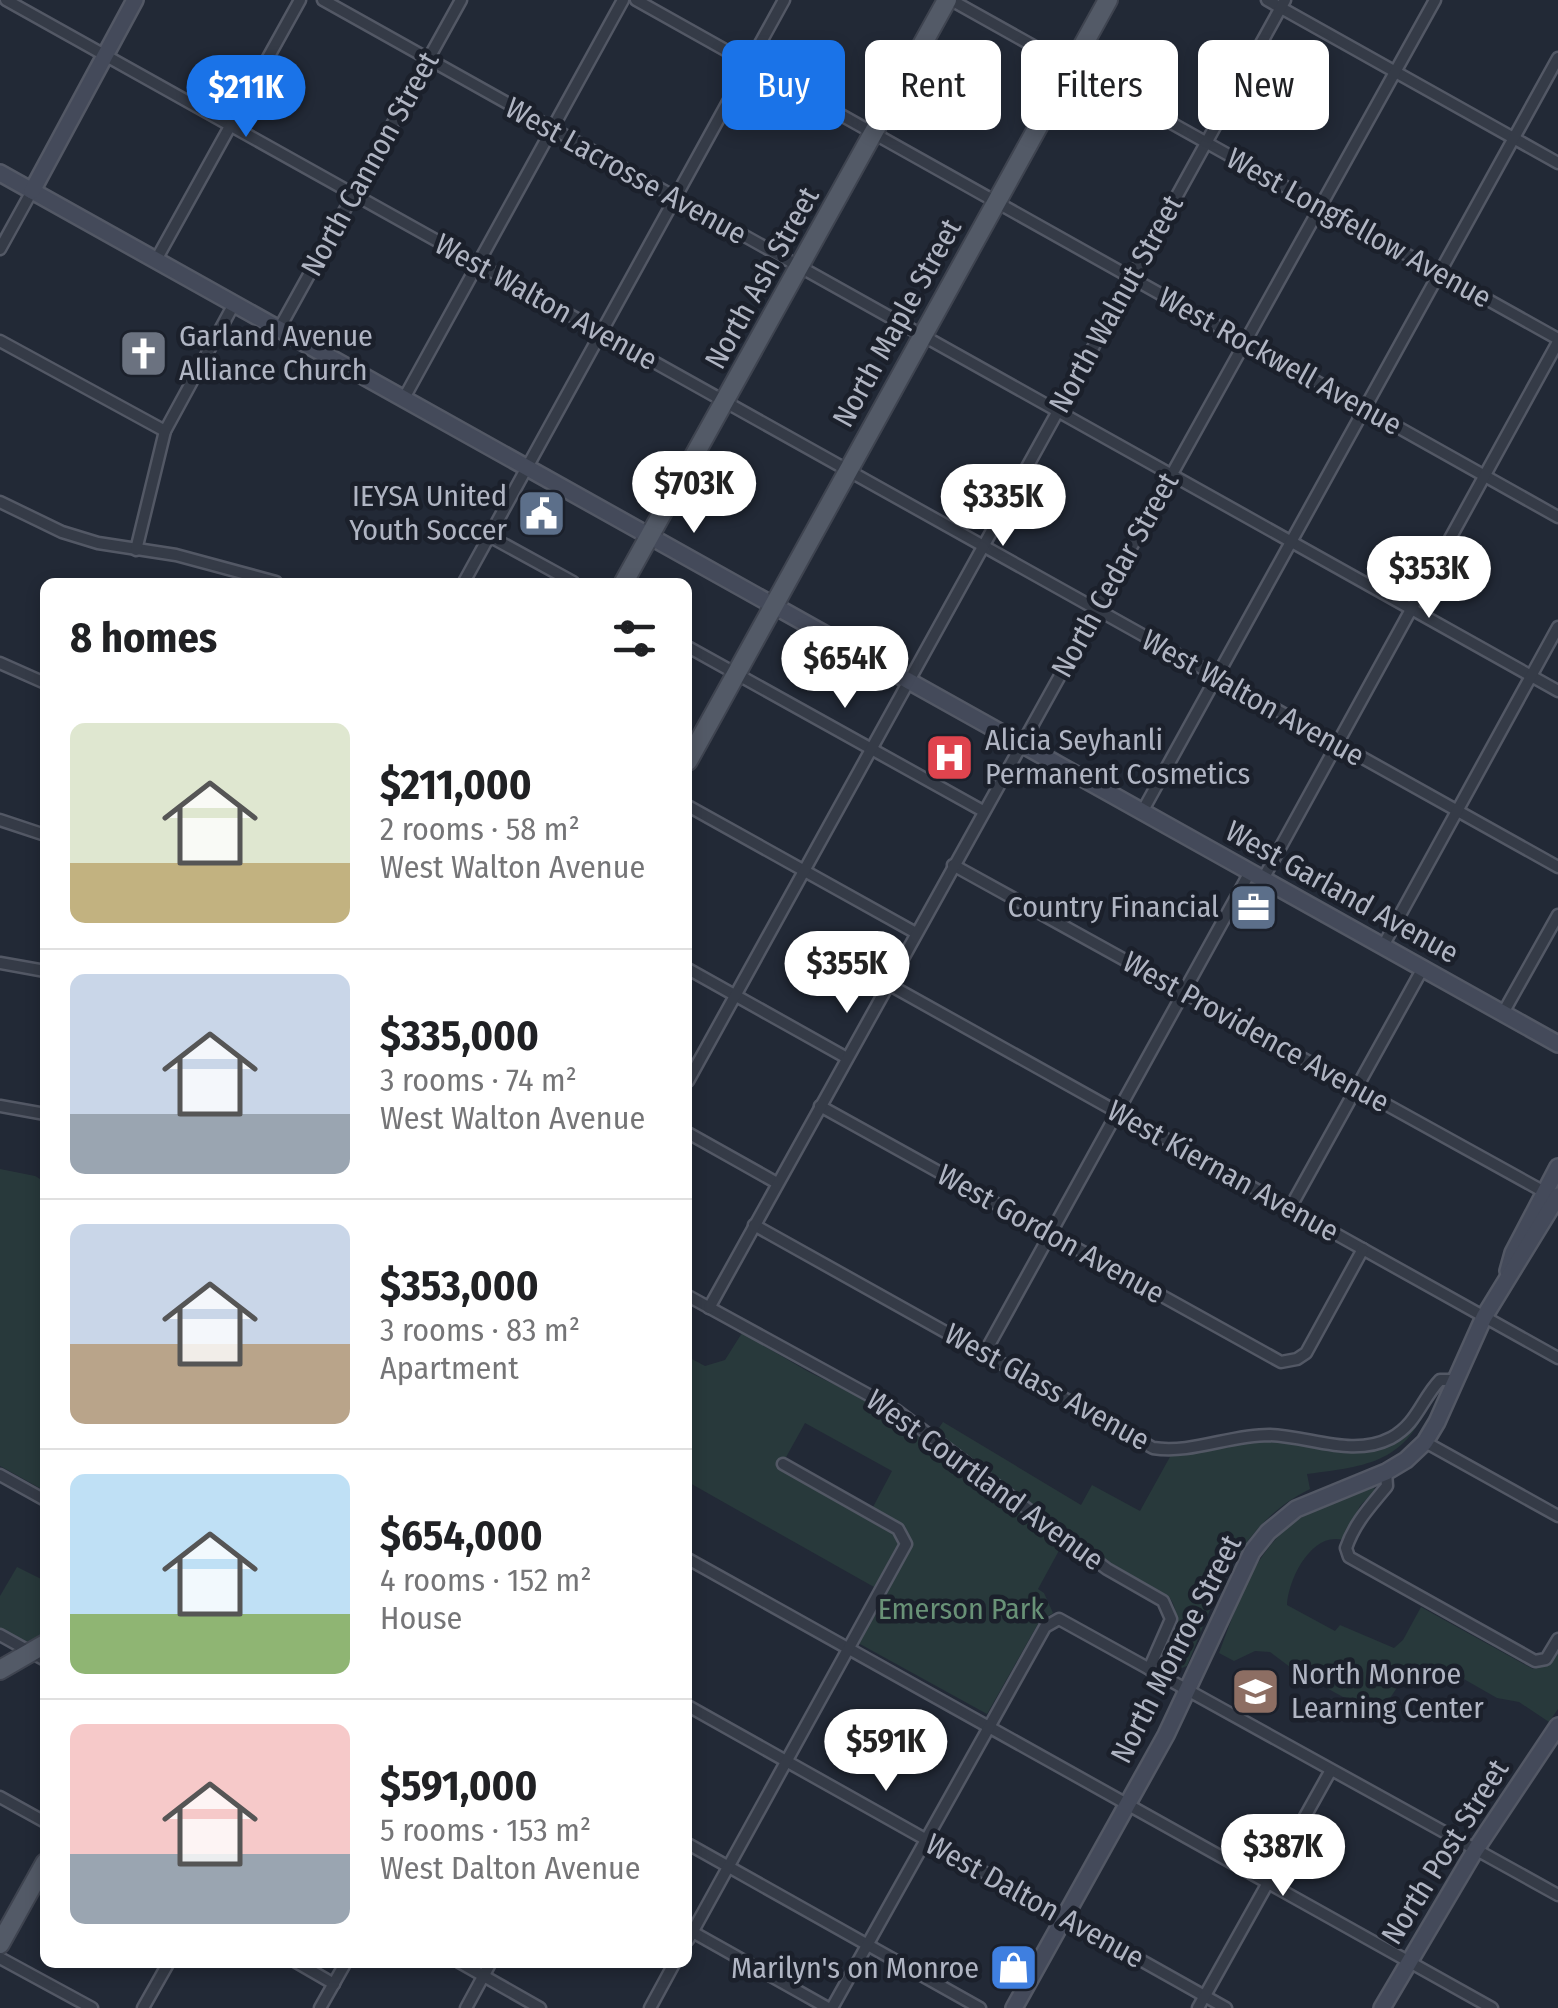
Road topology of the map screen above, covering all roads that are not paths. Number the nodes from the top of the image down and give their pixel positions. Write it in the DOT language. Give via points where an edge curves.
graph roads {
  1 [pos="6,0"];
  2 [pos="135,0"];
  3 [pos="300,0"];
  4 [pos="323,0"];
  5 [pos="462,0"];
  6 [pos="623,0"];
  7 [pos="636,0"];
  8 [pos="784,0"];
  9 [pos="949,0"];
  10 [pos="1108,0"];
  11 [pos="1267,0"];
  12 [pos="1435,0"];
  13 [pos="1283,4"];
  14 [pos="761,40"];
  15 [pos="1022,40"];
  16 [pos="1086,40"];
  17 [pos="722,48"];
  18 [pos="105,56"];
  19 [pos="1558,58"];
  20 [pos="429,59"];
  21 [pos="1394,72"];
  22 [pos="722,111"];
  23 [pos="845,118"];
  24 [pos="231,127"];
  25 [pos="1178,127"];
  26 [pos="552,130"];
  27 [pos="1036,130"];
  28 [pos="874,134"];
  29 [pos="1512,138"];
  30 [pos="1206,143"];
  31 [pos="1558,164"];
  32 [pos="0,173"];
  33 [pos="32,191"];
  34 [pos="354,195"];
  35 [pos="675,198"];
  36 [pos="996,202"];
  37 [pos="1320,207"];
  38 [pos="0,249"];
  39 [pos="156,260"];
  40 [pos="478,263"];
  41 [pos="798,268"];
  42 [pos="1438,272"];
  43 [pos="1132,278"];
  44 [pos="234,304"];
  45 [pos="279,329"];
  46 [pos="601,332"];
  47 [pos="921,336"];
  48 [pos="0,340"];
  49 [pos="1558,341"];
  50 [pos="1246,342"];
  51 [pos="403,400"];
  52 [pos="725,402"];
  53 [pos="1364,409"];
  54 [pos="1056,411"];
  55 [pos="165,431"];
  56 [pos="526,468"];
  57 [pos="846,470"];
  58 [pos="1171,476"];
  59 [pos="1485,476"];
  60 [pos="0,502"];
  61 [pos="1558,516"];
  62 [pos="489,536"];
  63 [pos="650,537"];
  64 [pos="1291,543"];
  65 [pos="982,546"];
  66 [pos="136,550"];
  67 [pos="261,578"];
  68 [pos="466,578"];
  69 [pos="566,578"];
  70 [pos="626,578"];
  71 [pos="772,606"];
  72 [pos="1096,610"];
  73 [pos="1412,610"];
  74 [pos="1558,626"];
  75 [pos="692,648"];
  76 [pos="0,664"];
  77 [pos="736,674"];
  78 [pos="1531,676"];
  79 [pos="1217,677"];
  80 [pos="40,682"];
  81 [pos="908,682"];
  82 [pos="1558,692"];
  83 [pos="1020,744"];
  84 [pos="1337,746"];
  85 [pos="871,748"];
  86 [pos="692,754"];
  87 [pos="692,808"];
  88 [pos="984,811"];
  89 [pos="1455,811"];
  90 [pos="1142,812"];
  91 [pos="0,820"];
  92 [pos="40,833"];
  93 [pos="954,865"];
  94 [pos="1558,868"];
  95 [pos="804,870"];
  96 [pos="1256,876"];
  97 [pos="1558,914"];
  98 [pos="916,933"];
  99 [pos="1383,946"];
  100 [pos="0,963"];
  101 [pos="1422,968"];
  102 [pos="40,970"];
  103 [pos="692,971"];
  104 [pos="888,984"];
  105 [pos="1184,993"];
  106 [pos="735,996"];
  107 [pos="1503,1013"];
  108 [pos="1558,1044"];
  109 [pos="847,1058"];
  110 [pos="692,1073"];
  111 [pos="1356,1088"];
  112 [pos="0,1106"];
  113 [pos="820,1106"];
  114 [pos="1117,1112"];
  115 [pos="40,1113"];
  116 [pos="692,1135"];
  117 [pos="1558,1167"];
  118 [pos="777,1184"];
  119 [pos="1554,1196"];
  120 [pos="1290,1208"];
  121 [pos="754,1225"];
  122 [pos="1050,1233"];
  123 [pos="1363,1249"];
  124 [pos="692,1298"];
  125 [pos="709,1308"];
  126 [pos="1484,1317"];
  127 [pos="984,1354"];
  128 [pos="1558,1358"];
  129 [pos="1454,1380"];
  130 [pos="1425,1442"];
  131 [pos="783,1464"];
  132 [pos="1386,1472"];
  133 [pos="0,1475"];
  134 [pos="40,1497"];
  135 [pos="1558,1516"];
  136 [pos="692,1560"];
  137 [pos="0,1635"];
  138 [pos="1558,1639"];
  139 [pos="850,1649"];
  140 [pos="40,1652"];
  141 [pos="1149,1669"];
  142 [pos="0,1670"];
  143 [pos="1188,1691"];
  144 [pos="692,1708"];
  145 [pos="1558,1726"];
  146 [pos="990,1727"];
  147 [pos="787,1762"];
  148 [pos="1331,1770"];
  149 [pos="0,1798"];
  150 [pos="1128,1804"];
  151 [pos="40,1819"];
  152 [pos="926,1840"];
  153 [pos="692,1846"];
  154 [pos="1476,1849"];
  155 [pos="728,1867"];
  156 [pos="40,1873"];
  157 [pos="1269,1884"];
  158 [pos="1558,1895"];
  159 [pos="1065,1917"];
  160 [pos="692,1929"];
  161 [pos="692,1936"];
  162 [pos="0,1944"];
  163 [pos="868,1946"];
  164 [pos="0,1958"];
  165 [pos="1408,1962"];
  166 [pos="166,1968"];
  167 [pos="306,1968"];
  168 [pos="343,1968"];
  169 [pos="470,1968"];
  170 [pos="488,1968"];
  171 [pos="672,1968"];
  172 [pos="484,1976"];
  173 [pos="334,1984"];
  174 [pos="1204,1996"];
  175 [pos="92,2008"];
  176 [pos="143,2008"];
  177 [pos="320,2008"];
  178 [pos="466,2008"];
  179 [pos="540,2008"];
  180 [pos="650,2008"];
  181 [pos="830,2008"];
  182 [pos="980,2008"];
  183 [pos="1014,2008"];
  184 [pos="1198,2008"];
  185 [pos="1226,2008"];
  186 [pos="1382,2008"];
  187 [pos="1492,2008"];
  1 -- 18 [label="street, West Walton Avenue"];
  2 -- 18 [label="street"];
  3 -- 24 [label="street"];
  4 -- 20 [label="street, West Lacrosse Avenue"];
  5 -- 20 [label="street, North Cannon Street"];
  6 -- 26 [label="street"];
  7 -- 17 [label="street, West Rockwell Avenue"];
  8 -- 14 [label="street"];
  9 -- 15 [label="street, West Longfellow Avenue"];
  9 -- 28 [label="main road, North Ash Street"];
  10 -- 16 [label="main road, North Maple Street"];
  11 -- 13 [label="street"];
  12 -- 21 [label="street, North Cedar Street"];
  13 -- 21 [label="street"];
  13 -- 30 [label="street, North Walnut Street"];
  18 -- 24 [label="street, West Walton Avenue"];
  18 -- 33 [label="street"];
  19 -- 29 [label="street"];
  20 -- 26 [label="street, West Lacrosse Avenue"];
  20 -- 34 [label="street, North Cannon Street"];
  21 -- 29 [label="street"];
  21 -- 37 [label="street, North Cedar Street"];
  22 -- 35 [label="street"];
  23 -- 28 [label="street, West Rockwell Avenue"];
  24 -- 34 [label="street, West Walton Avenue"];
  24 -- 39 [label="street"];
  25 -- 30 [label="street, West Longfellow Avenue"];
  26 -- 35 [label="street, West Lacrosse Avenue"];
  26 -- 40 [label="street"];
  27 -- 36 [label="main road, North Maple Street"];
  28 -- 36 [label="street, West Rockwell Avenue"];
  28 -- 41 [label="main road, North Ash Street"];
  29 -- 31 [label="street"];
  29 -- 42 [label="street"];
  30 -- 37 [label="street, West Longfellow Avenue"];
  30 -- 43 [label="street, North Walnut Street"];
  32 -- 33 [label="street, West Garland Avenue"];
  33 -- 38 [label="street"];
  33 -- 39 [label="street, West Garland Avenue"];
  34 -- 40 [label="street, West Walton Avenue"];
  34 -- 45 [label="street, North Cannon Street"];
  35 -- 41 [label="street, West Lacrosse Avenue"];
  35 -- 46 [label="street"];
  36 -- 43 [label="street, West Rockwell Avenue"];
  36 -- 47 [label="main road, North Maple Street"];
  37 -- 42 [label="street, West Longfellow Avenue"];
  37 -- 50 [label="street, North Cedar Street"];
  39 -- 44 [label="street, West Garland Avenue"];
  40 -- 46 [label="street, West Walton Avenue"];
  40 -- 51 [label="street"];
  41 -- 47 [label="street, West Lacrosse Avenue"];
  41 -- 52 [label="main road, North Ash Street"];
  42 -- 49 [label="street, West Longfellow Avenue"];
  42 -- 53 [label="street"];
  43 -- 50 [label="street, West Rockwell Avenue"];
  43 -- 54 [label="street, North Walnut Street"];
  44 -- 45 [label="street, West Garland Avenue"];
  44 -- 55 [label="street"];
  45 -- 51 [label="street, West Garland Avenue"];
  46 -- 52 [label="street, West Walton Avenue"];
  46 -- 56 [label="street"];
  47 -- 54 [label="street, West Lacrosse Avenue"];
  47 -- 57 [label="main road, North Maple Street"];
  48 -- 55 [label="street"];
  49 -- 59 [label="street"];
  50 -- 53 [label="street, West Rockwell Avenue"];
  50 -- 58 [label="street, North Cedar Street"];
  51 -- 56 [label="street, West Garland Avenue"];
  52 -- 57 [label="street, West Walton Avenue"];
  52 -- 63 [label="main road, North Ash Street"];
  53 -- 59 [label="street, West Rockwell Avenue"];
  53 -- 64 [label="street"];
  54 -- 58 [label="street, West Lacrosse Avenue"];
  54 -- 65 [label="street, North Walnut Street"];
  55 -- 66 [label="street"];
  56 -- 62 [label="street"];
  56 -- 63 [label="street, West Garland Avenue"];
  57 -- 65 [label="street, West Walton Avenue"];
  57 -- 71 [label="main road, North Maple Street"];
  58 -- 64 [label="street, West Lacrosse Avenue"];
  58 -- 72 [label="street, North Cedar Street"];
  59 -- 61 [label="street, West Rockwell Avenue"];
  59 -- 73 [label="street"];
  60 -- 66 [label="street" via="62,532"];
  62 -- 68 [label="street"];
  62 -- 69 [label="street"];
  63 -- 70 [label="main road, North Ash Street"];
  63 -- 71 [label="street, West Garland Avenue"];
  64 -- 73 [label="street, West Lacrosse Avenue"];
  64 -- 79 [label="street"];
  65 -- 72 [label="street, West Walton Avenue"];
  65 -- 81 [label="street, North Walnut Street"];
  66 -- 67 [label="street"];
  71 -- 77 [label="main road, North Maple Street"];
  71 -- 81 [label="street, West Garland Avenue"];
  72 -- 79 [label="street, West Walton Avenue"];
  72 -- 83 [label="street, North Cedar Street"];
  73 -- 78 [label="street, West Lacrosse Avenue"];
  73 -- 84 [label="street"];
  74 -- 78 [label="street"];
  75 -- 77 [label="street"];
  76 -- 80 [label="street"];
  77 -- 85 [label="street"];
  77 -- 86 [label="main road, North Maple Street"];
  78 -- 82 [label="street, West Lacrosse Avenue"];
  78 -- 89 [label="street"];
  79 -- 84 [label="street, West Walton Avenue"];
  79 -- 90 [label="street"];
  81 -- 83 [label="street, West Garland Avenue"];
  81 -- 85 [label="street, North Walnut Street"];
  83 -- 88 [label="street, North Cedar Street"];
  83 -- 90 [label="street, West Garland Avenue"];
  84 -- 89 [label="street, West Walton Avenue"];
  84 -- 96 [label="street"];
  85 -- 88 [label="street"];
  85 -- 95 [label="street, North Walnut Street"];
  87 -- 95 [label="street"];
  88 -- 93 [label="street, North Cedar Street"];
  89 -- 94 [label="street, West Walton Avenue"];
  89 -- 99 [label="street"];
  90 -- 96 [label="street, West Garland Avenue"];
  91 -- 92 [label="street"];
  93 -- 98 [label="street, North Cedar Street"];
  93 -- 105 [label="street, West Providence Avenue"];
  95 -- 98 [label="street"];
  95 -- 106 [label="street, North Walnut Street"];
  96 -- 99 [label="street, West Garland Avenue"];
  96 -- 105 [label="street"];
  97 -- 107 [label="street"];
  98 -- 104 [label="street, North Cedar Street"];
  99 -- 101 [label="street, West Garland Avenue"];
  100 -- 102 [label="street"];
  101 -- 107 [label="street, West Garland Avenue"];
  101 -- 111 [label="street"];
  103 -- 106 [label="street"];
  104 -- 109 [label="street, North Cedar Street"];
  104 -- 114 [label="street, West Kiernan Avenue"];
  105 -- 111 [label="street, West Providence Avenue"];
  105 -- 114 [label="street"];
  106 -- 109 [label="street"];
  106 -- 110 [label="street, North Walnut Street"];
  107 -- 108 [label="street, West Garland Avenue"];
  109 -- 113 [label="street, North Cedar Street"];
  111 -- 119 [label="street, West Providence Avenue"];
  111 -- 120 [label="street"];
  112 -- 115 [label="street"];
  113 -- 118 [label="street, North Cedar Street"];
  113 -- 122 [label="street, West Gordon Avenue"];
  114 -- 120 [label="street, West Kiernan Avenue"];
  114 -- 122 [label="street"];
  116 -- 118 [label="street"];
  117 -- 119 [label="street, North Monroe Street"];
  118 -- 121 [label="street, North Cedar Street"];
  119 -- 126 [label="street, North Monroe Street" via="1513,1253"];
  120 -- 123 [label="street, West Kiernan Avenue"];
  121 -- 125 [label="street, North Cedar Street"];
  121 -- 127 [label="street, West Glass Avenue"];
  122 -- 123 [label="street, West Gordon Avenue" via="1281,1362 1306,1353"];
  122 -- 127 [label="street"];
  123 -- 126 [label="street, West Kiernan Avenue"];
  124 -- 125 [label="street, West Courtland Avenue"];
  125 -- 141 [label="street, West Courtland Avenue" via="896,1410 1107,1569 1163,1600 1171,1619"];
  126 -- 128 [label="street, West Kiernan Avenue"];
  126 -- 129 [label="street, North Monroe Street"];
  127 -- 129 [label="street, West Glass Avenue" via="1153,1448 1169,1450 1266,1435 1371,1446 1410,1425 1440,1380"];
  129 -- 130 [label="street, North Monroe Street"];
  130 -- 132 [label="street, North Monroe Street"];
  130 -- 135 [label="street"];
  131 -- 139 [label="street" via="906,1538"];
  132 -- 138 [label="street" via="1387,1486 1358,1519 1346,1552 1353,1559 1533,1660 1545,1660"];
  132 -- 143 [label="street, North Monroe Street" via="1306,1504 1268,1532 1246,1563"];
  133 -- 134 [label="street"];
  136 -- 139 [label="street"];
  137 -- 140 [label="street"];
  139 -- 146 [label="street"];
  139 -- 147 [label="street"];
  140 -- 142 [label="main road"];
  141 -- 143 [label="street"];
  141 -- 146 [label="street" via="1059,1620 1045,1627"];
  143 -- 148 [label="street"];
  143 -- 150 [label="street, North Monroe Street"];
  144 -- 147 [label="street, West Dalton Avenue"];
  145 -- 154 [label="street, North Post Street"];
  146 -- 150 [label="street"];
  146 -- 152 [label="street"];
  147 -- 152 [label="street, West Dalton Avenue"];
  147 -- 155 [label="street"];
  148 -- 154 [label="street"];
  148 -- 157 [label="street"];
  149 -- 151 [label="street"];
  150 -- 157 [label="street"];
  150 -- 159 [label="street, North Monroe Street"];
  152 -- 159 [label="street, West Dalton Avenue"];
  152 -- 163 [label="street"];
  153 -- 155 [label="street"];
  154 -- 158 [label="street"];
  154 -- 165 [label="street, North Post Street"];
  155 -- 160 [label="street"];
  155 -- 163 [label="street"];
  156 -- 162 [label="main road"];
  157 -- 165 [label="street"];
  157 -- 174 [label="street"];
  159 -- 174 [label="street, West Dalton Avenue"];
  159 -- 183 [label="street, North Monroe Street"];
  161 -- 181 [label="street"];
  163 -- 181 [label="street"];
  163 -- 182 [label="street"];
  164 -- 175 [label="street"];
  165 -- 186 [label="street, North Post Street"];
  165 -- 187 [label="street"];
  166 -- 176 [label="street"];
  167 -- 173 [label="street"];
  168 -- 173 [label="street"];
  169 -- 172 [label="street"];
  170 -- 172 [label="street"];
  171 -- 180 [label="street"];
  172 -- 178 [label="street"];
  172 -- 179 [label="street"];
  173 -- 177 [label="street"];
  174 -- 184 [label="street"];
  174 -- 185 [label="street, West Dalton Avenue"];
}
